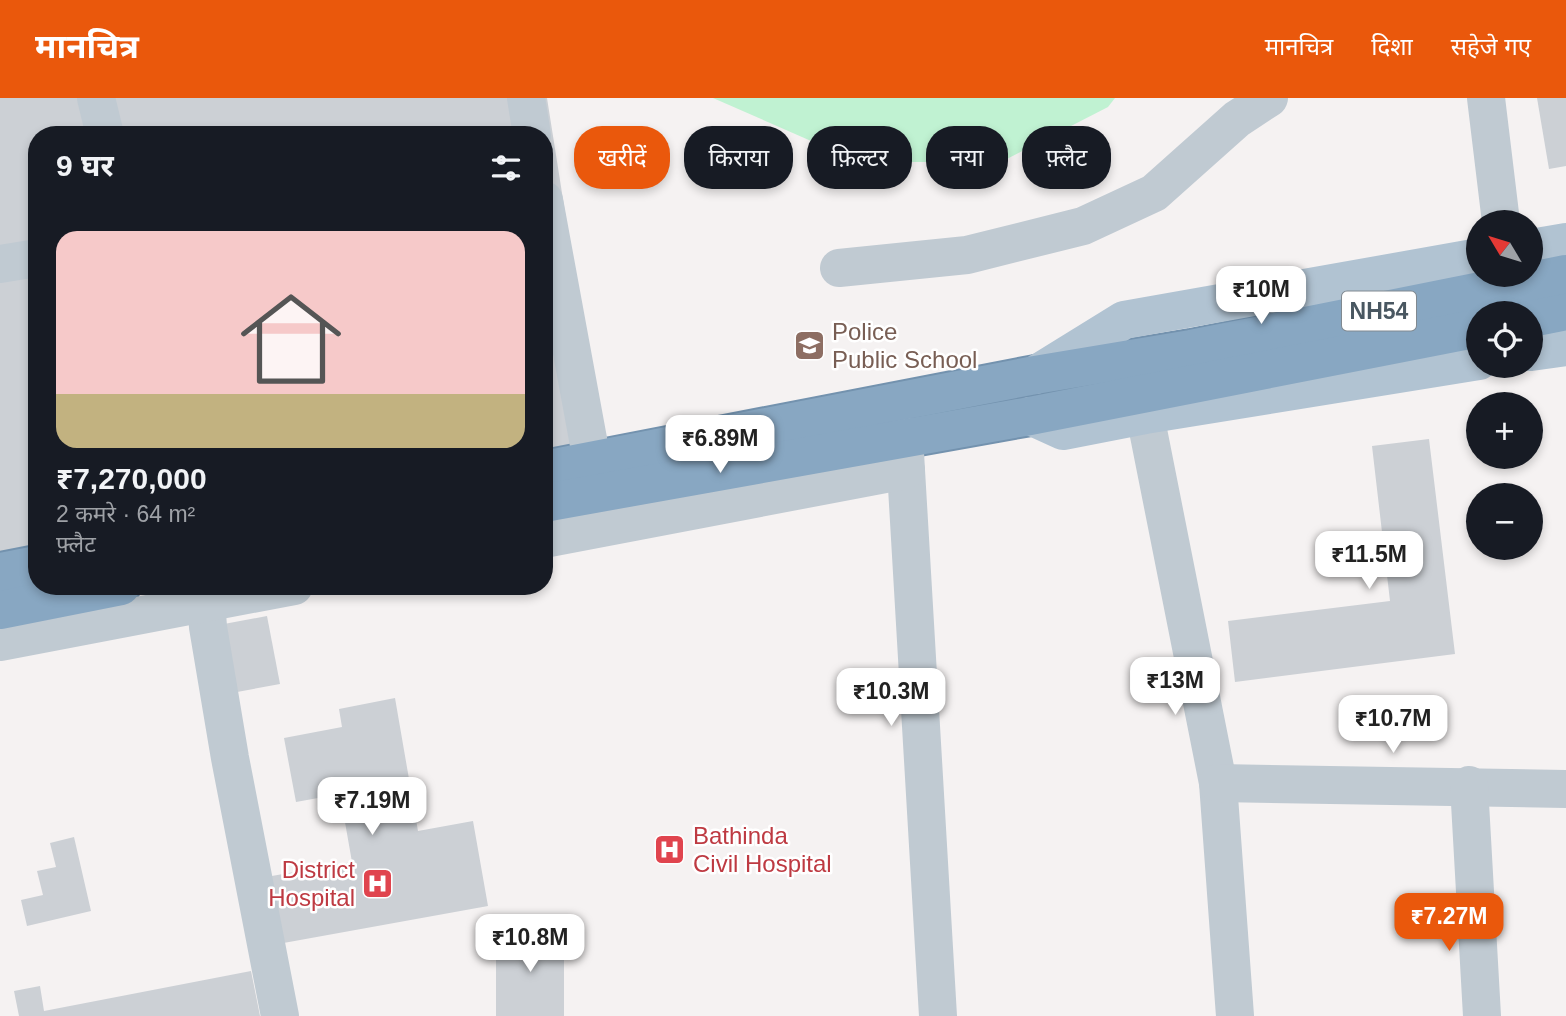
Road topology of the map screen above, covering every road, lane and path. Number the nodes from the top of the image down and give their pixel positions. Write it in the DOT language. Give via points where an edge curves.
graph roads {
  1 [pos="96,98"];
  2 [pos="526,98"];
  3 [pos="1269,98"];
  4 [pos="1486,98"];
  5 [pos="103,126"];
  6 [pos="531,126"];
  7 [pos="1500,210"];
  8 [pos="1566,242"];
  9 [pos="1544,246"];
  10 [pos="553,249"];
  11 [pos="28,259"];
  12 [pos="1466,259"];
  13 [pos="0,264"];
  14 [pos="839,268"];
  15 [pos="1566,274"];
  16 [pos="1566,311"];
  17 [pos="1543,316"];
  18 [pos="1466,330"];
  19 [pos="1566,347"];
  20 [pos="1543,350"];
  21 [pos="1466,363"];
  22 [pos="1196,365"];
  23 [pos="1035,375"];
  24 [pos="1145,415"];
  25 [pos="1030,416"];
  26 [pos="800,439"];
  27 [pos="905,453"];
  28 [pos="592,461"];
  29 [pos="553,468"];
  30 [pos="553,501"];
  31 [pos="553,537"];
  32 [pos="28,567"];
  33 [pos="0,572"];
  34 [pos="76,595"];
  35 [pos="202,595"];
  36 [pos="206,595"];
  37 [pos="0,610"];
  38 [pos="0,642"];
  39 [pos="1218,783"];
  40 [pos="1469,785"];
  41 [pos="1566,789"];
  42 [pos="280,1016"];
  43 [pos="938,1016"];
  44 [pos="1235,1016"];
  45 [pos="1482,1016"];
  1 -- 5 [label="street"];
  2 -- 6 [label="street"];
  3 -- 14 [label="street" via="1237,119 1154,193 1083,226 967,255"];
  4 -- 7 [label="street"];
  8 -- 9 [label="main road"];
  10 -- 28 [label="street"];
  11 -- 13 [label="street"];
  12 -- 23 [label="main road" via="1124,320"];
  15 -- 22 [label="highway, NH54"];
  16 -- 17 [label="highway"];
  18 -- 22 [label="highway, NH54"];
  19 -- 20 [label="main road"];
  21 -- 24 [label="main road"];
  22 -- 23 [label="highway, NH54"];
  22 -- 25 [label="highway, NH54"];
  23 -- 26 [label="highway, NH54"];
  24 -- 25 [label="main road" via="1063,431"];
  24 -- 39 [label="street"];
  25 -- 27 [label="highway, NH54"];
  26 -- 27 [label="highway, NH54"];
  26 -- 28 [label="highway, NH54"];
  26 -- 30 [label="highway, NH54"];
  27 -- 31 [label="street"];
  27 -- 43 [label="street"];
  28 -- 29 [label="highway, NH54"];
  32 -- 33 [label="highway"];
  34 -- 37 [label="highway"];
  35 -- 38 [label="street"];
  36 -- 42 [label="street" via="230,758"];
  39 -- 40 [label="street"];
  39 -- 44 [label="street"];
  40 -- 41 [label="street"];
  40 -- 45 [label="street"];
}
